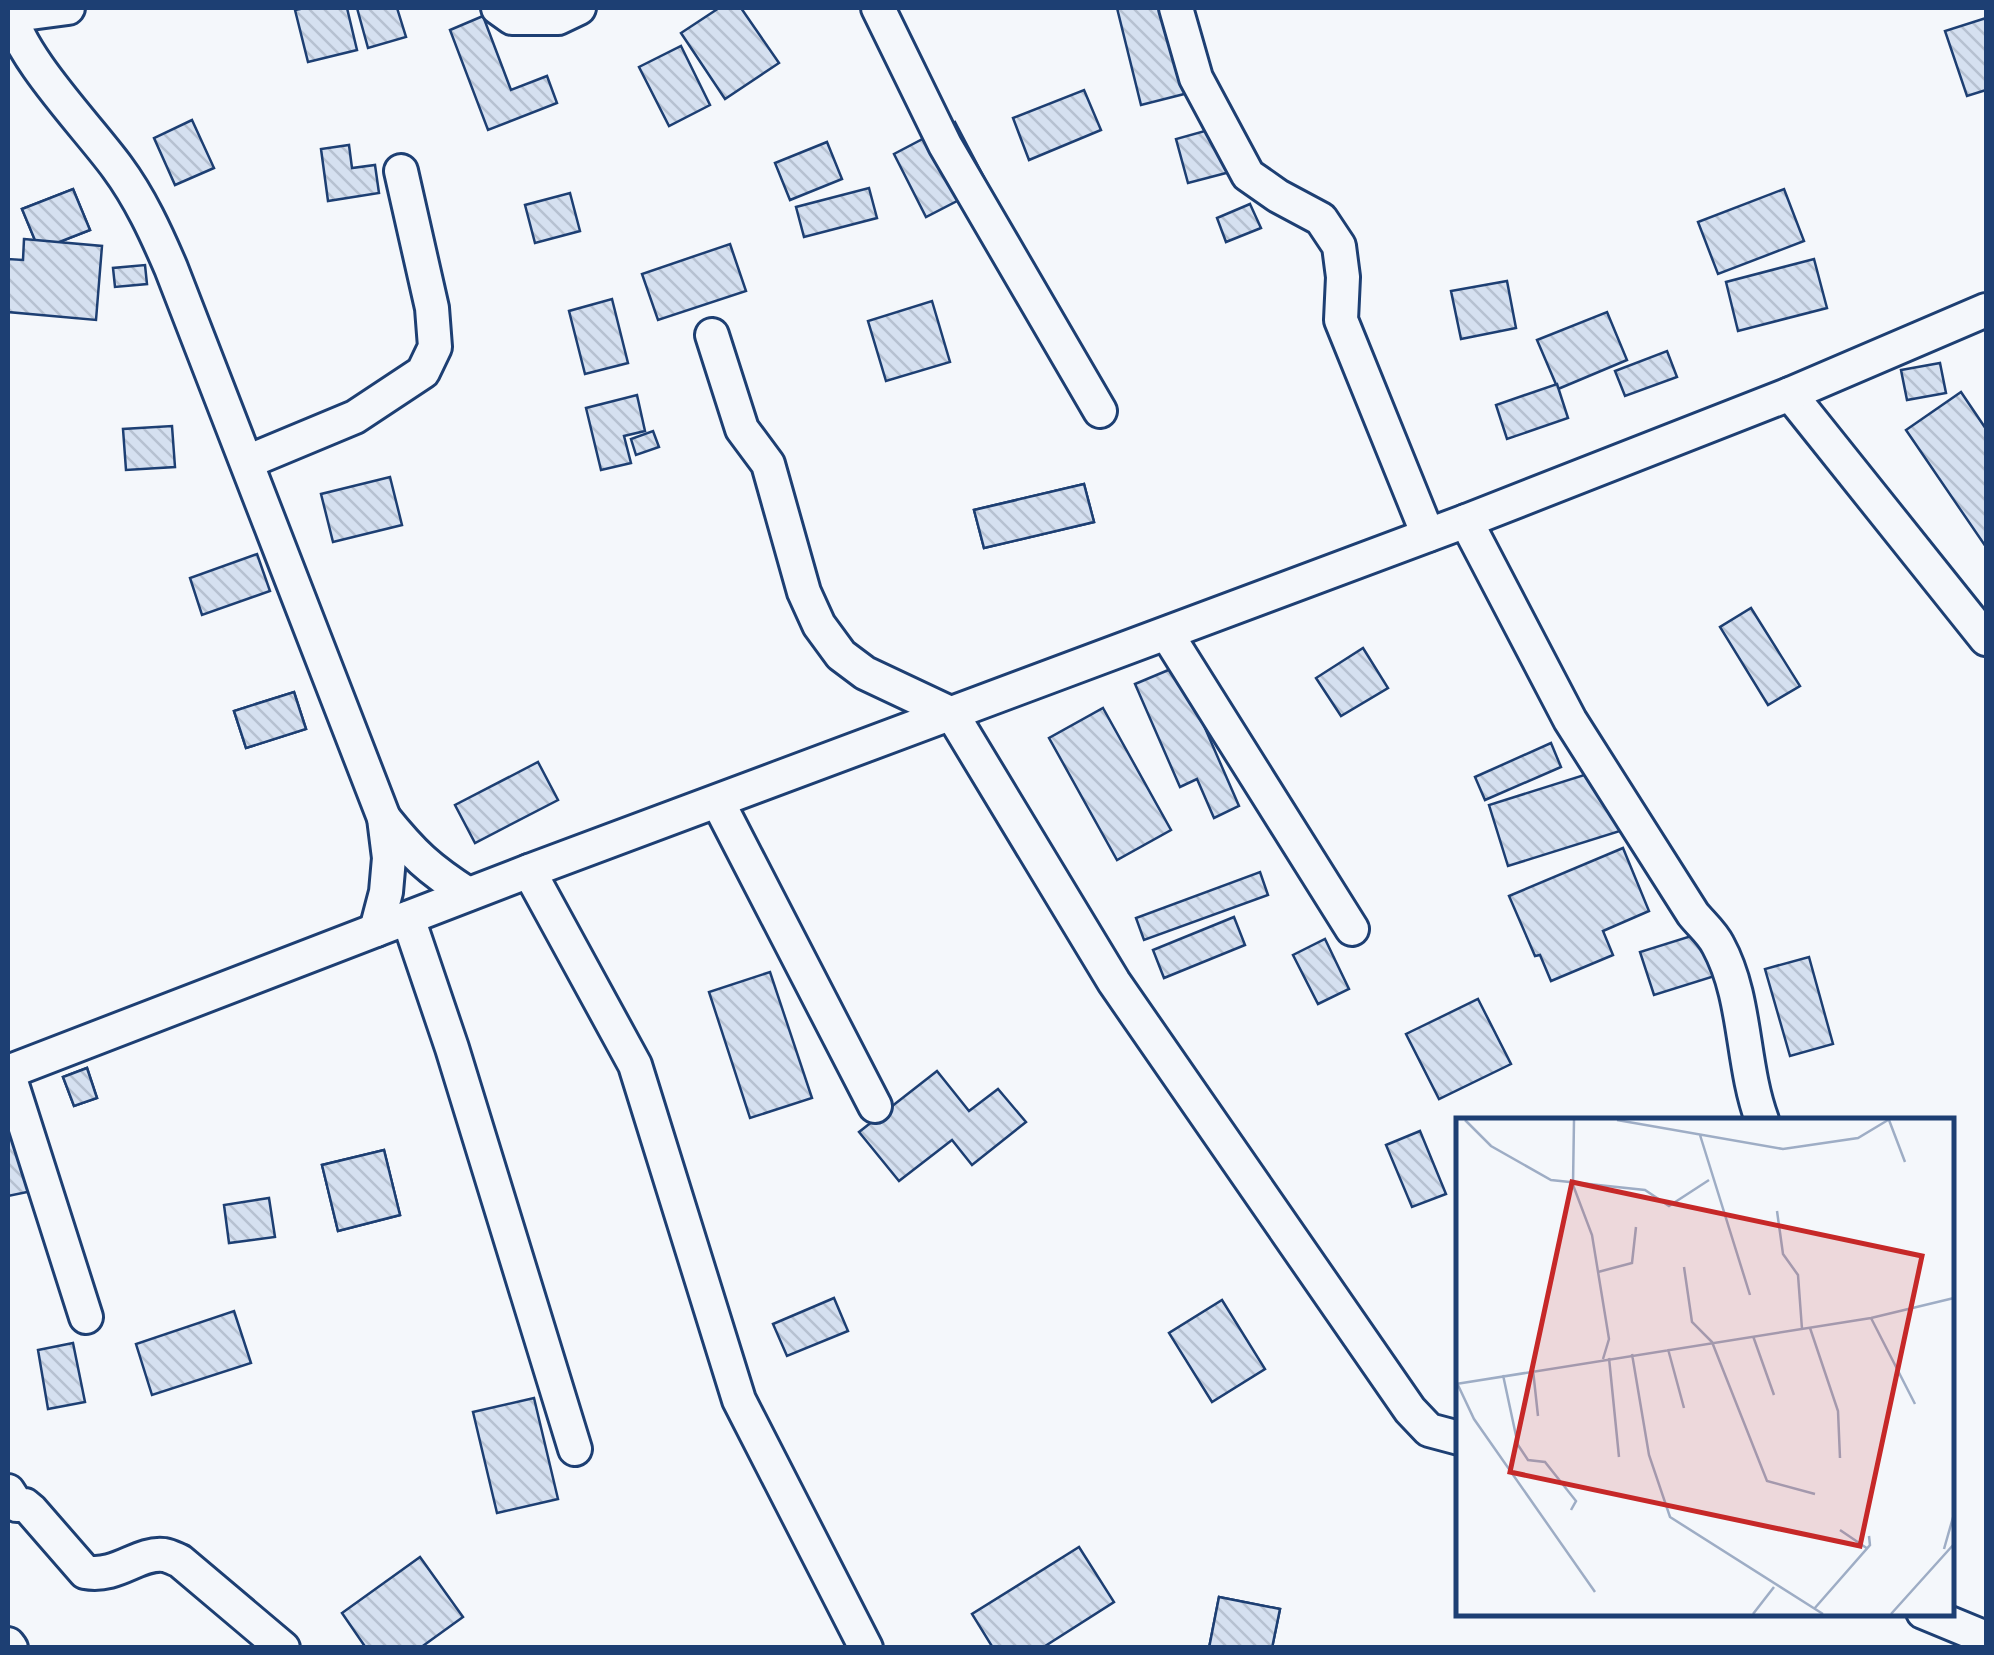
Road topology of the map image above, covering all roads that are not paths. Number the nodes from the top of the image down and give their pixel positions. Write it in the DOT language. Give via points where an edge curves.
graph roads {
  1 [pos="68,8"];
  2 [pos="498,8"];
  3 [pos="580,8"];
  4 [pos="878,8"];
  5 [pos="1176,8"];
  6 [pos="9,13"];
  7 [pos="401,170"];
  8 [pos="1986,310"];
  9 [pos="712,335"];
  10 [pos="1790,394"];
  11 [pos="1100,410"];
  12 [pos="247,462"];
  13 [pos="1466,520"];
  14 [pos="1428,535"];
  15 [pos="1167,634"];
  16 [pos="1986,640"];
  17 [pos="952,714"];
  18 [pos="718,802"];
  19 [pos="384,818"];
  20 [pos="529,871"];
  21 [pos="468,894"];
  22 [pos="408,918"];
  23 [pos="376,930"];
  24 [pos="1352,930"];
  25 [pos="8,1072"];
  26 [pos="875,1106"];
  27 [pos="1761,1118"];
  28 [pos="86,1316"];
  29 [pos="1456,1437"];
  30 [pos="575,1449"];
  31 [pos="8,1491"];
  32 [pos="1931,1615"];
  33 [pos="1986,1638"];
  34 [pos="283,1648"];
  35 [pos="866,1648"];
  1 -- 6 [label="street"];
  2 -- 3 [label="street" via="512,18 558,18"];
  4 -- 11 [label="street" via="945,145"];
  5 -- 14 [label="street" via="1196,78 1248,174 1322,218 1339,246 1341,320"];
  6 -- 12 [label="street" via="50,83 148,216"];
  7 -- 12 [label="street" via="432,308 436,346 423,372 355,417"];
  8 -- 10 [label="street"];
  9 -- 17 [label="street" via="742,429 768,464 819,625 841,655 865,672"];
  10 -- 13 [label="street"];
  10 -- 16 [label="street"];
  12 -- 19 [label="street"];
  13 -- 14 [label="street"];
  13 -- 27 [label="street" via="1570,720 1716,941 1733,978"];
  14 -- 15 [label="street"];
  15 -- 17 [label="street"];
  15 -- 24 [label="street"];
  17 -- 18 [label="street"];
  17 -- 29 [label="street" via="1114,982 1410,1410 1429,1430"];
  18 -- 20 [label="street"];
  18 -- 26 [label="street"];
  19 -- 21 [label="street" via="432,871"];
  19 -- 23 [label="street" via="390,858"];
  20 -- 21 [label="street"];
  20 -- 35 [label="street" via="635,1065 739,1400"];
  21 -- 22 [label="street"];
  22 -- 23 [label="street"];
  22 -- 30 [label="street"];
  23 -- 25 [label="street"];
  25 -- 28 [label="street"];
  31 -- 34 [label="street" via="85,1572 114,1572 162,1554 180,1561"];
  32 -- 33 [label="street"];
}
